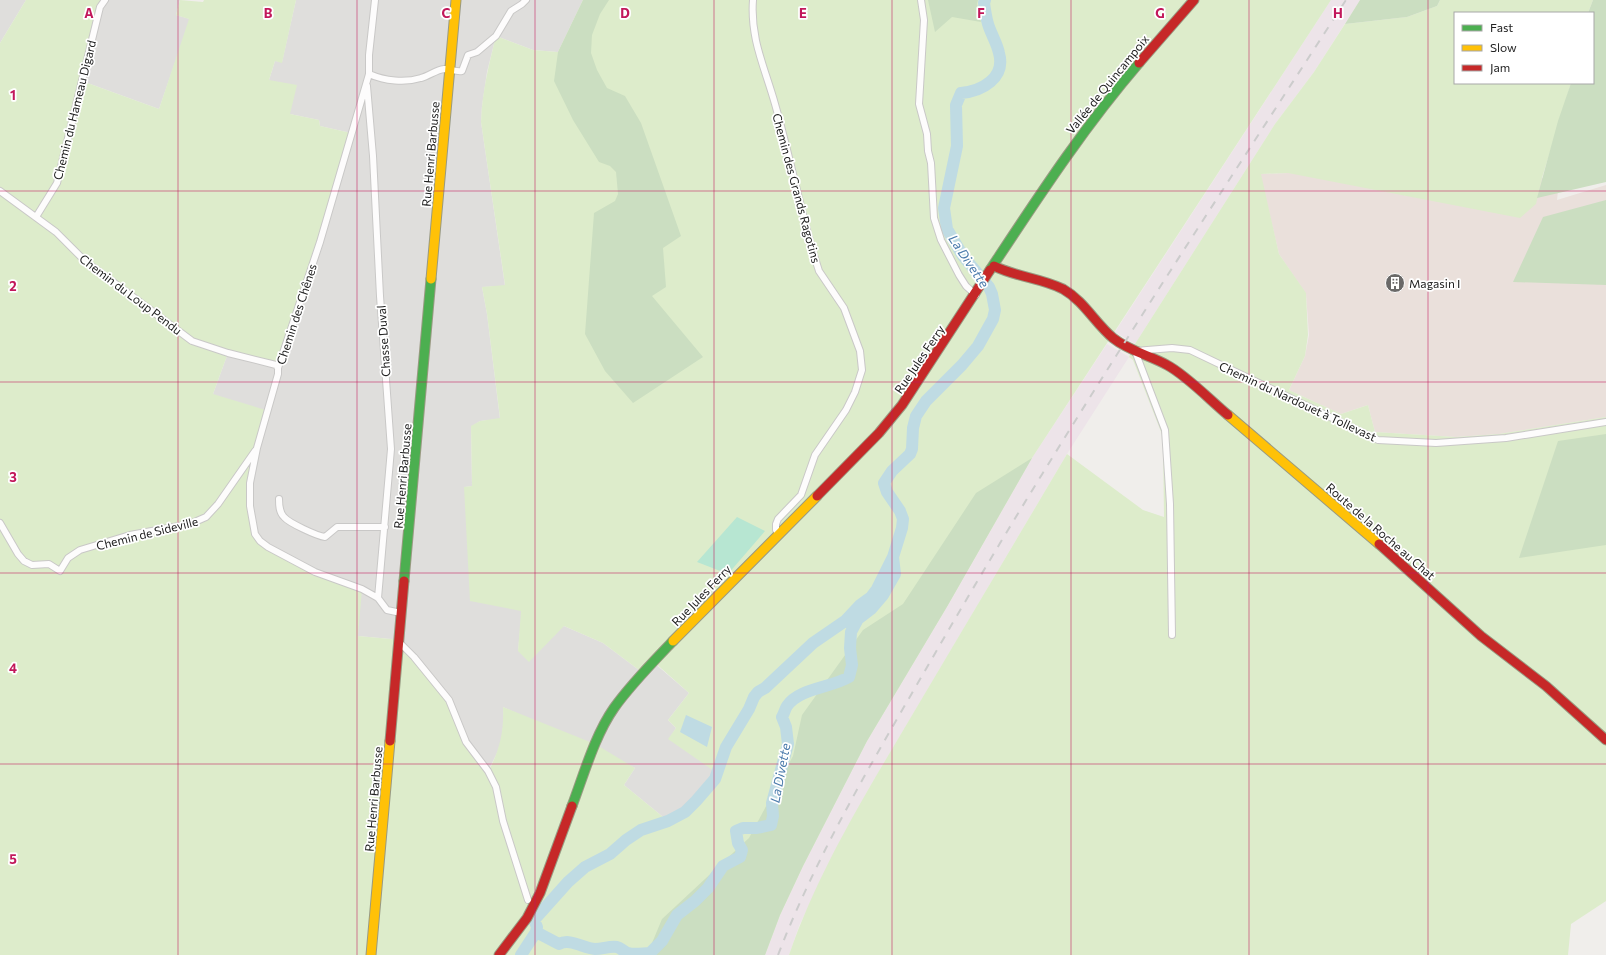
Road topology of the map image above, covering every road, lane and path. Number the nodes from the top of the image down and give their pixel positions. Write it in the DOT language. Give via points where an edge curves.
graph roads {
  1 [pos="105,0"];
  2 [pos="375,0"];
  3 [pos="456,0"];
  4 [pos="526,0"];
  5 [pos="753,0"];
  6 [pos="921,0"];
  7 [pos="1194,0"];
  8 [pos="450,69"];
  9 [pos="369,74"];
  10 [pos="367,84"];
  11 [pos="0,191"];
  12 [pos="36,217"];
  13 [pos="994,266"];
  14 [pos="978,292"];
  15 [pos="1135,351"];
  16 [pos="278,368"];
  17 [pos="1606,422"];
  18 [pos="257,448"];
  19 [pos="279,499"];
  20 [pos="0,523"];
  21 [pos="385,527"];
  22 [pos="778,534"];
  23 [pos="378,598"];
  24 [pos="401,613"];
  25 [pos="1172,635"];
  26 [pos="399,642"];
  27 [pos="1606,740"];
  28 [pos="528,900"];
  29 [pos="371,955"];
  30 [pos="499,955"];
  1 -- 12 [label="street, Chemin du Hameau Digard" via="100,7 57,183"];
  2 -- 9 [label="street, Chemin des Chênes"];
  3 -- 8 [label="main road, Rue Henri Barbusse"];
  4 -- 8 [label="street" via="511,11 496,36 477,52 468,55 462,71"];
  5 -- 22 [label="street, Chemin des Grands Ragotins" via="755,42 775,103 813,252 819,271 844,308 860,351 862,370 846,410 815,455 802,496 778,519"];
  6 -- 14 [label="street" via="924,20 919,104 931,164 934,218 941,240 959,275 966,286"];
  7 -- 13 [label="main road, Vallée de Quincampoix" via="1084,131"];
  8 -- 9 [label="street" via="421,78 395,80"];
  8 -- 24 [label="main road, Rue Henri Barbusse"];
  9 -- 10 [label="street, Chemin des Chênes"];
  10 -- 16 [label="street, Chemin des Chênes" via="320,242"];
  10 -- 21 [label="street, Chasse Duval" via="391,449"];
  11 -- 12 [label="street, Chemin du Loup Pendu"];
  12 -- 16 [label="street, Chemin du Loup Pendu" via="56,232 85,261 192,341 276,365"];
  13 -- 14 [label="main road, Rue Jules Ferry"];
  13 -- 15 [label="main road, Route de la Roche au Chat" via="1066,291 1080,301 1103,330"];
  14 -- 22 [label="main road, Rue Jules Ferry" via="902,405 858,455"];
  15 -- 17 [label="street, Chemin du Nardouet à Tollevast" via="1172,348 1190,350 1378,440 1436,443 1506,438"];
  15 -- 25 [label="street" via="1166,430"];
  15 -- 27 [label="main road, Route de la Roche au Chat" via="1162,361 1186,378 1481,636 1546,686"];
  16 -- 18 [label="street, Chemin des Chênes"];
  18 -- 20 [label="street, Chemin de Sideville" via="206,517 190,524 130,535 80,550 68,558 60,571 49,564 32,565 24,561"];
  18 -- 23 [label="street, Chemin des Chênes" via="250,483 250,506 255,534 260,541 315,572 362,589"];
  19 -- 21 [label="street" via="280,512 284,518 318,536 325,537 337,527"];
  21 -- 23 [label="street, Chasse Duval"];
  22 -- 30 [label="main road, Rue Jules Ferry" via="653,662 614,708 596,744 540,893 527,918"];
  23 -- 24 [label="street, Chemin des Chênes" via="387,610"];
  24 -- 26 [label="main road, Rue Henri Barbusse"];
  26 -- 28 [label="street" via="449,700 466,742 488,771 496,787 503,821"];
  26 -- 29 [label="main road, Rue Henri Barbusse"];
}
